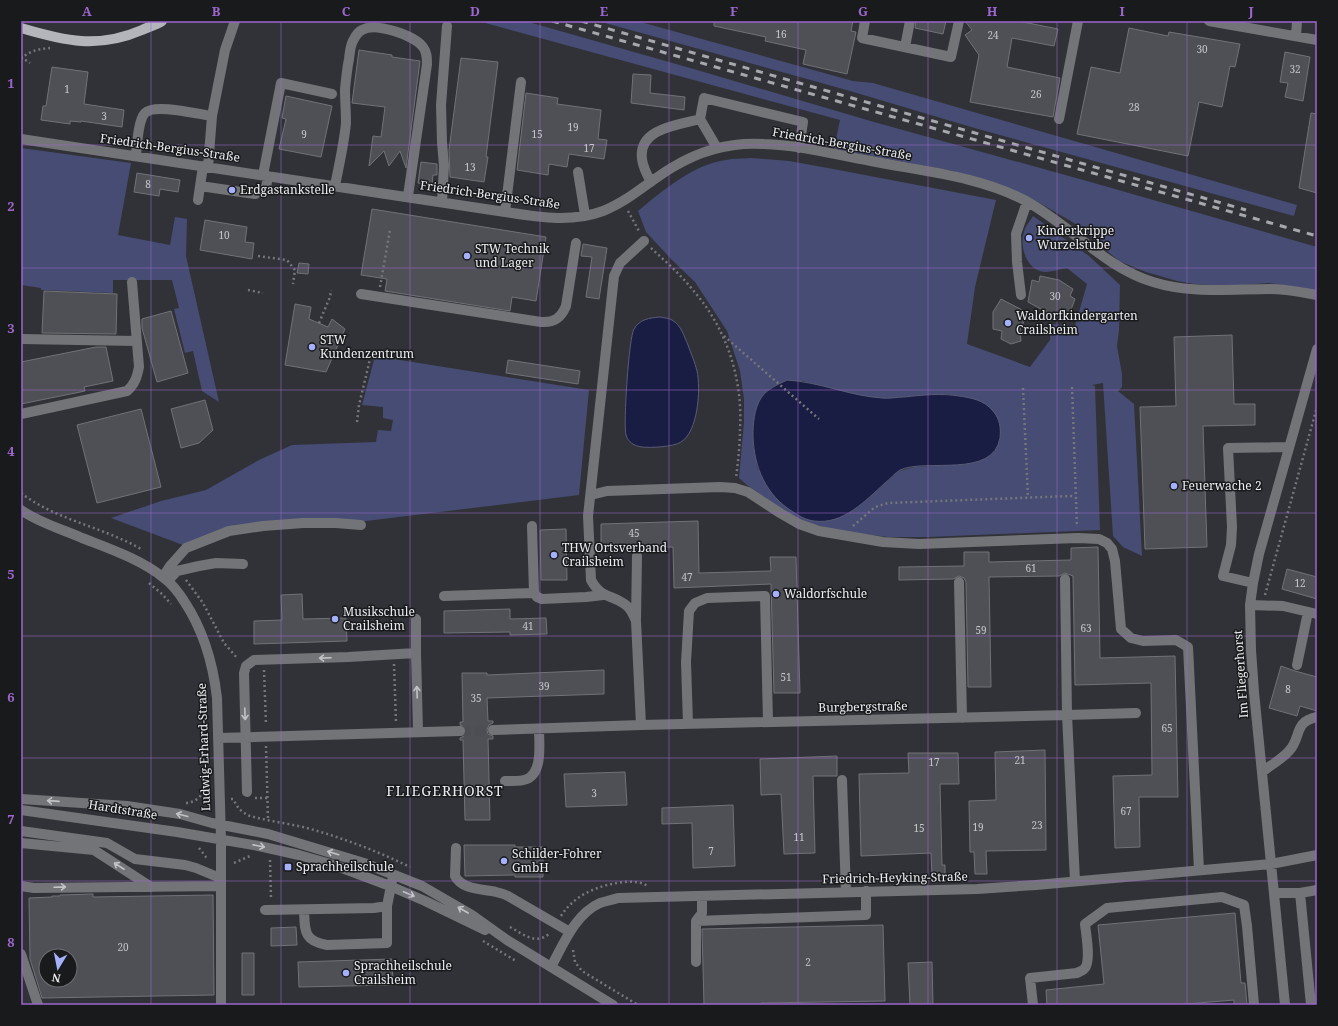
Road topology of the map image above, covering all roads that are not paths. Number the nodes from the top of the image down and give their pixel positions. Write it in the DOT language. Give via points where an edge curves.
graph roads {
  1 [pos="162,21"];
  2 [pos="235,21"];
  3 [pos="865,21"];
  4 [pos="910,21"];
  5 [pos="959,21"];
  6 [pos="1078,21"];
  7 [pos="1209,21"];
  8 [pos="1297,21"];
  9 [pos="447,26"];
  10 [pos="21,28"];
  11 [pos="1296,36"];
  12 [pos="1317,40"];
  13 [pos="905,47"];
  14 [pos="521,82"];
  15 [pos="332,94"];
  16 [pos="212,116"];
  17 [pos="700,118"];
  18 [pos="1059,119"];
  19 [pos="21,139"];
  20 [pos="717,148"];
  21 [pos="799,148"];
  22 [pos="136,156"];
  23 [pos="205,166"];
  24 [pos="578,172"];
  25 [pos="266,175"];
  26 [pos="650,182"];
  27 [pos="200,186"];
  28 [pos="335,186"];
  29 [pos="408,196"];
  30 [pos="198,200"];
  31 [pos="442,202"];
  32 [pos="1028,202"];
  33 [pos="505,212"];
  34 [pos="585,215"];
  35 [pos="644,240"];
  36 [pos="576,243"];
  37 [pos="132,282"];
  38 [pos="361,294"];
  39 [pos="1021,295"];
  40 [pos="1317,295"];
  41 [pos="21,339"];
  42 [pos="136,341"];
  43 [pos="1317,349"];
  44 [pos="21,414"];
  45 [pos="1289,447"];
  46 [pos="591,495"];
  47 [pos="21,510"];
  48 [pos="361,525"];
  49 [pos="532,526"];
  50 [pos="637,556"];
  51 [pos="244,564"];
  52 [pos="166,579"];
  53 [pos="1065,579"];
  54 [pos="959,582"];
  55 [pos="1253,582"];
  56 [pos="534,593"];
  57 [pos="603,594"];
  58 [pos="444,596"];
  59 [pos="1250,605"];
  60 [pos="1313,613"];
  61 [pos="416,618"];
  62 [pos="636,621"];
  63 [pos="416,653"];
  64 [pos="1297,665"];
  65 [pos="1136,713"];
  66 [pos="1067,715"];
  67 [pos="1317,717"];
  68 [pos="962,718"];
  69 [pos="768,722"];
  70 [pos="688,724"];
  71 [pos="641,725"];
  72 [pos="539,729"];
  73 [pos="493,730"];
  74 [pos="418,731"];
  75 [pos="460,731"];
  76 [pos="245,737"];
  77 [pos="218,738"];
  78 [pos="1262,772"];
  79 [pos="842,780"];
  80 [pos="505,781"];
  81 [pos="247,792"];
  82 [pos="21,799"];
  83 [pos="21,809"];
  84 [pos="216,824"];
  85 [pos="21,831"];
  86 [pos="220,839"];
  87 [pos="21,842"];
  88 [pos="456,848"];
  89 [pos="1317,855"];
  90 [pos="1271,864"];
  91 [pos="1199,870"];
  92 [pos="394,875"];
  93 [pos="221,882"];
  94 [pos="1076,882"];
  95 [pos="21,886"];
  96 [pos="390,886"];
  97 [pos="152,887"];
  98 [pos="1317,890"];
  99 [pos="866,891"];
  100 [pos="846,892"];
  101 [pos="1275,893"];
  102 [pos="1300,893"];
  103 [pos="702,896"];
  104 [pos="387,906"];
  105 [pos="270,910"];
  106 [pos="304,910"];
  107 [pos="696,921"];
  108 [pos="570,932"];
  109 [pos="507,940"];
  110 [pos="21,954"];
  111 [pos="696,962"];
  112 [pos="551,967"];
  113 [pos="38,1005"];
  114 [pos="221,1005"];
  115 [pos="613,1005"];
  116 [pos="1033,1005"];
  117 [pos="1254,1005"];
  118 [pos="1285,1005"];
  119 [pos="1311,1005"];
  1 -- 10 [label="main road" via="116,39 94,42 59,38"];
  2 -- 16 [label="street" via="225,50"];
  3 -- 13 [label="street" via="862,38"];
  4 -- 13 [label="street"];
  5 -- 13 [label="street" via="951,56"];
  6 -- 18 [label="street"];
  7 -- 11 [label="street"];
  8 -- 11 [label="street"];
  9 -- 31 [label="street" via="441,105 444,166"];
  11 -- 12 [label="street"];
  14 -- 33 [label="street"];
  15 -- 25 [label="street" via="281,83"];
  16 -- 22 [label="street" via="161,108 151,109 141,118"];
  16 -- 23 [label="street"];
  17 -- 20 [label="street"];
  17 -- 21 [label="street" via="704,98 803,122"];
  17 -- 26 [label="street" via="657,131 648,138 643,147 642,157"];
  19 -- 22 [label="street, Friedrich-Bergius-Straße"];
  20 -- 21 [label="street, Friedrich-Bergius-Straße" via="739,143"];
  20 -- 26 [label="street, Friedrich-Bergius-Straße" via="693,156"];
  21 -- 32 [label="street, Friedrich-Bergius-Straße" via="959,178 1004,191"];
  22 -- 23 [label="street, Friedrich-Bergius-Straße"];
  23 -- 25 [label="street, Friedrich-Bergius-Straße"];
  23 -- 27 [label="street"];
  24 -- 34 [label="street"];
  25 -- 27 [label="street" via="266,188 255,194"];
  25 -- 28 [label="street, Friedrich-Bergius-Straße"];
  26 -- 34 [label="street, Friedrich-Bergius-Straße" via="623,202"];
  27 -- 30 [label="street"];
  28 -- 29 [label="street, Friedrich-Bergius-Straße"];
  28 -- 29 [label="street" via="346,120 345,89 352,41 362,29 371,27 406,35 419,42 427,54"];
  29 -- 31 [label="street, Friedrich-Bergius-Straße"];
  31 -- 33 [label="street, Friedrich-Bergius-Straße"];
  32 -- 39 [label="street" via="1016,234"];
  32 -- 40 [label="street, Friedrich-Bergius-Straße" via="1114,264 1153,282 1178,288 1271,289"];
  33 -- 34 [label="street, Friedrich-Bergius-Straße" via="554,218"];
  35 -- 46 [label="street" via="620,263 614,276"];
  36 -- 38 [label="street" via="566,306 563,313 554,321 542,322"];
  37 -- 42 [label="street"];
  41 -- 42 [label="street"];
  42 -- 44 [label="street" via="139,367 133,386 127,391"];
  43 -- 45 [label="street, Im Fliegerhorst"];
  45 -- 55 [label="street, Im Fliegerhorst" via="1258,554"];
  45 -- 55 [label="street" via="1228,448 1232,527 1231,545 1223,576"];
  46 -- 57 [label="street" via="588,516 591,580 596,589"];
  46 -- 91 [label="street" via="607,491 735,488 748,492 799,524 819,531 883,542 919,544 1078,538 1099,539 1107,543 1112,549 1115,561 1121,629 1132,638 1143,641 1176,640 1188,647"];
  47 -- 52 [label="street, Ludwig-Erhard-Straße" via="41,521 125,555"];
  48 -- 52 [label="street" via="303,523 230,531 186,548 170,566"];
  49 -- 56 [label="street"];
  50 -- 62 [label="street"];
  51 -- 52 [label="street" via="216,563 198,566 177,571"];
  52 -- 77 [label="street, Ludwig-Erhard-Straße" via="193,614 206,642 215,677"];
  53 -- 66 [label="street"];
  54 -- 68 [label="street"];
  55 -- 59 [label="street, Im Fliegerhorst"];
  56 -- 57 [label="street" via="537,598 542,599"];
  56 -- 58 [label="street"];
  57 -- 62 [label="street" via="624,603"];
  59 -- 60 [label="street" via="1283,606"];
  59 -- 78 [label="street, Im Fliegerhorst" via="1250,650"];
  60 -- 64 [label="street"];
  61 -- 63 [label="street"];
  62 -- 71 [label="street"];
  74 -- 63 [label="street, one-way"];
  63 -- 76 [label="street, one-way" via="254,660 246,666 244,673"];
  65 -- 66 [label="street, Burgbergstraße"];
  66 -- 68 [label="street, Burgbergstraße"];
  66 -- 94 [label="street"];
  67 -- 78 [label="street" via="1305,721 1291,750"];
  68 -- 69 [label="street, Burgbergstraße"];
  69 -- 70 [label="street, Burgbergstraße"];
  69 -- 70 [label="street" via="765,596 707,598 695,604 689,611 686,662"];
  70 -- 71 [label="street, Burgbergstraße"];
  71 -- 72 [label="street, Burgbergstraße"];
  72 -- 73 [label="street, Burgbergstraße"];
  72 -- 80 [label="street" via="539,755 535,772 527,779"];
  74 -- 75 [label="street"];
  74 -- 76 [label="street"];
  76 -- 77 [label="street"];
  76 -- 81 [label="street"];
  77 -- 84 [label="street, Ludwig-Erhard-Straße" via="220,798"];
  78 -- 90 [label="street, Im Fliegerhorst"];
  79 -- 100 [label="street"];
  84 -- 82 [label="street, Hardtstraße, one-way" via="180,814 127,806"];
  83 -- 84 [label="street, Hardtstraße" via="82,812 194,828"];
  83 -- 86 [label="street, Hardtstraße"];
  84 -- 86 [label="street, Ludwig-Erhard-Straße"];
  92 -- 84 [label="street, Ludwig-Erhard-Straße, one-way" via="364,863 268,834"];
  85 -- 93 [label="street" via="107,843 135,859 185,864"];
  86 -- 93 [label="street"];
  86 -- 96 [label="street, Ludwig-Erhard-Straße, one-way" via="299,855"];
  97 -- 87 [label="street, one-way" via="94,850"];
  88 -- 108 [label="street" via="456,876 462,884 508,896"];
  89 -- 90 [label="street, Friedrich-Heyking-Straße"];
  90 -- 91 [label="street, Friedrich-Heyking-Straße"];
  90 -- 101 [label="street, Im Fliegerhorst"];
  91 -- 94 [label="street, Friedrich-Heyking-Straße"];
  92 -- 96 [label="street"];
  109 -- 92 [label="street, Ludwig-Erhard-Straße, one-way" via="472,915 422,886"];
  93 -- 97 [label="street"];
  93 -- 114 [label="street"];
  94 -- 99 [label="street, Friedrich-Heyking-Straße" via="983,888"];
  95 -- 97 [label="street, one-way"];
  96 -- 104 [label="street"];
  96 -- 109 [label="street, Ludwig-Erhard-Straße, one-way"];
  98 -- 102 [label="street"];
  99 -- 100 [label="street, Friedrich-Heyking-Straße"];
  99 -- 107 [label="street" via="866,915"];
  100 -- 103 [label="street, Friedrich-Heyking-Straße"];
  101 -- 102 [label="street"];
  101 -- 118 [label="street, Im Fliegerhorst"];
  102 -- 119 [label="street"];
  103 -- 107 [label="street" via="702,912"];
  103 -- 108 [label="street, Friedrich-Heyking-Straße" via="618,898 589,910"];
  104 -- 106 [label="street"];
  104 -- 106 [label="street" via="387,943 318,943 307,936"];
  105 -- 106 [label="street"];
  107 -- 111 [label="street"];
  108 -- 112 [label="street, Friedrich-Heyking-Straße"];
  109 -- 112 [label="street, Ludwig-Erhard-Straße"];
  110 -- 113 [label="street"];
  112 -- 115 [label="street, Ludwig-Erhard-Straße"];
  116 -- 117 [label="street" via="1030,978 1084,970 1088,958 1085,924 1107,908 1222,897 1244,905"];
}
